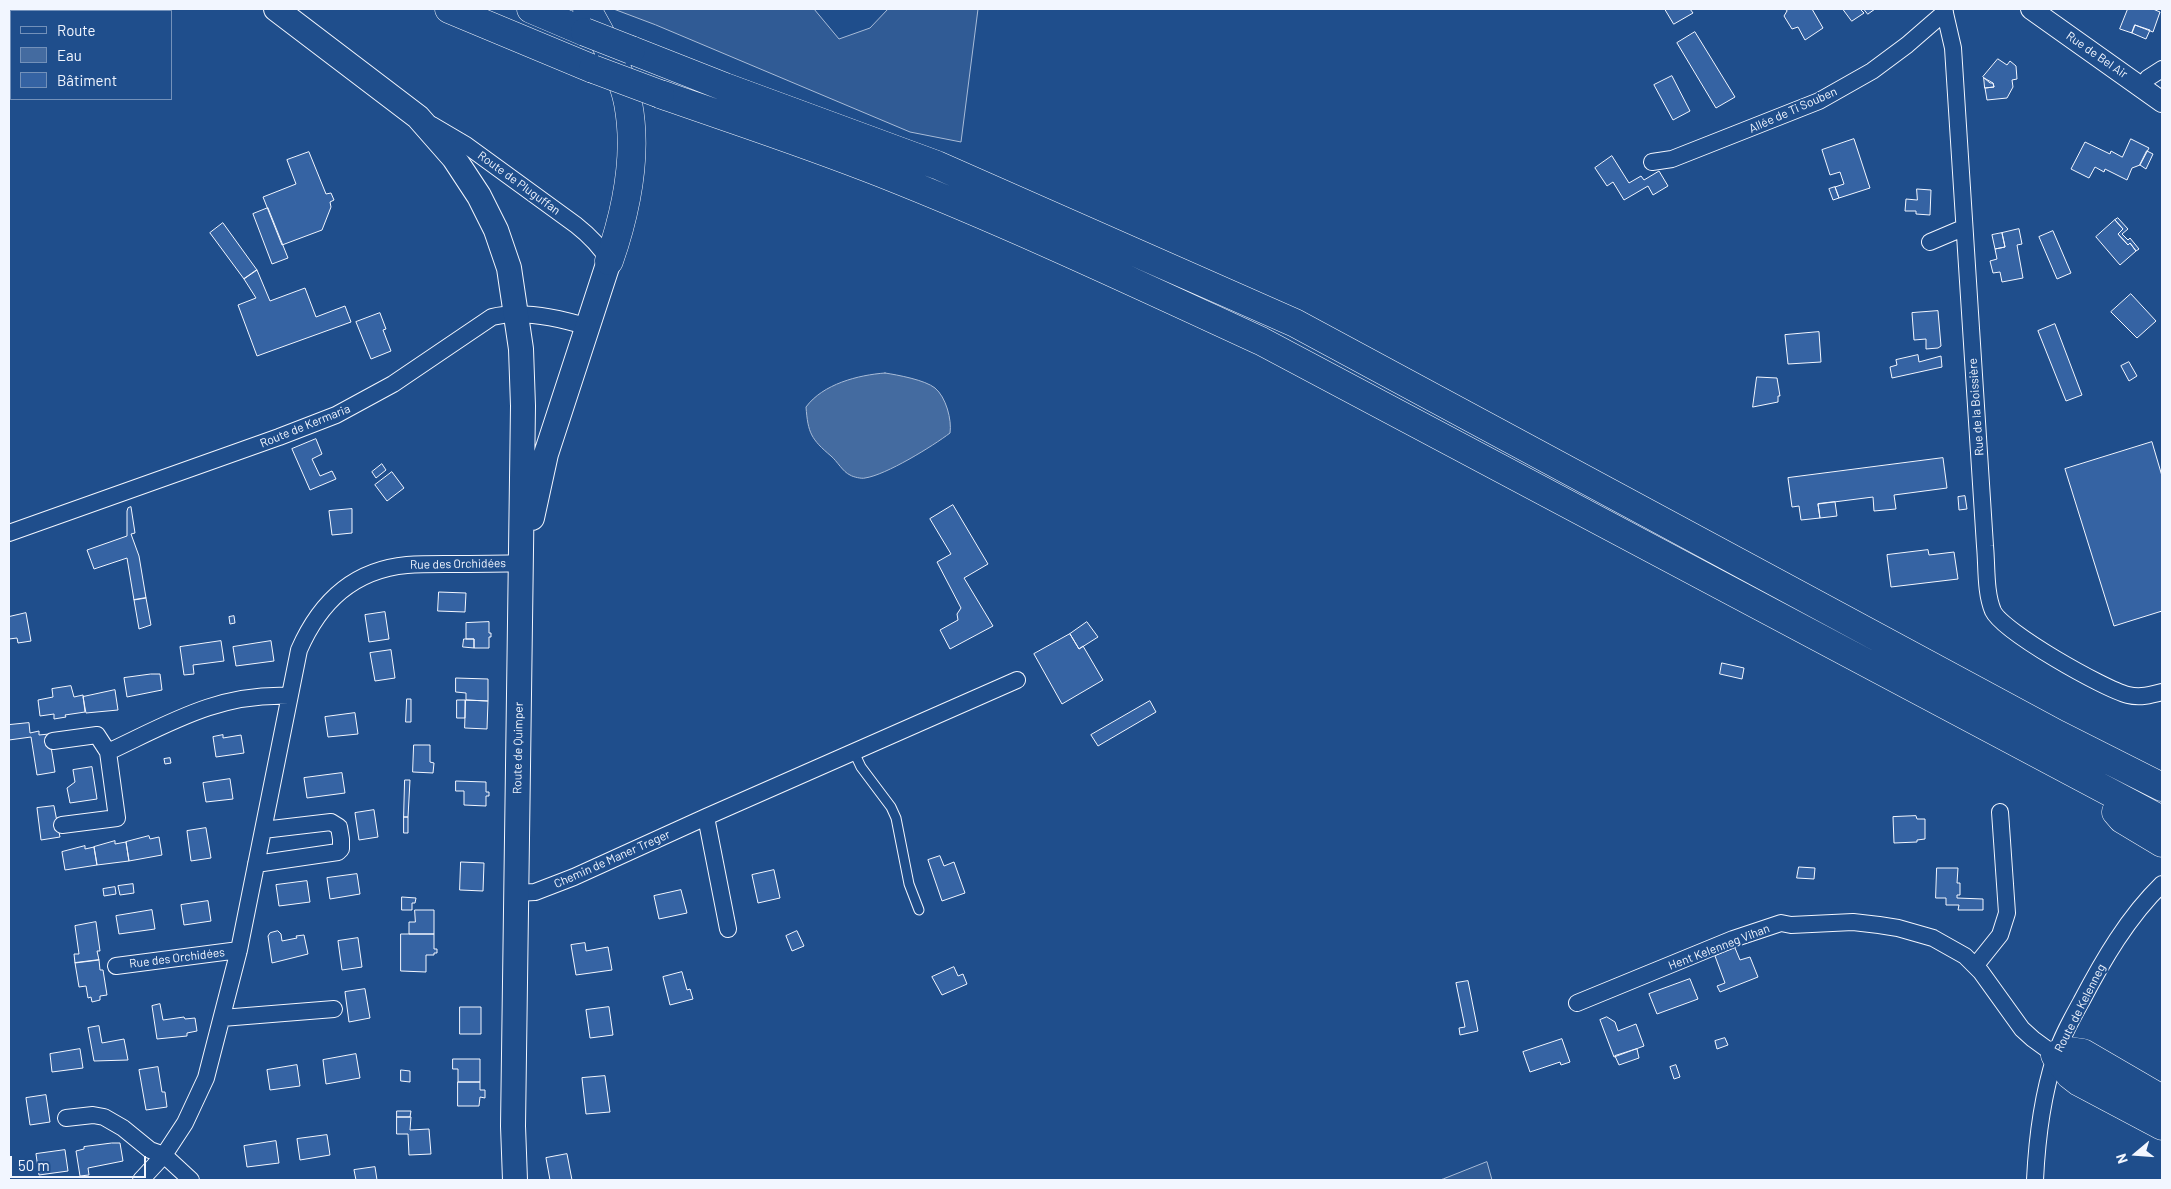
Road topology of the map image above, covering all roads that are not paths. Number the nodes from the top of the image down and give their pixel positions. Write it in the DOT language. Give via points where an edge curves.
graph roads {
  1 [pos="276,9"];
  2 [pos="449,9"];
  3 [pos="530,9"];
  4 [pos="2031,9"];
  5 [pos="1945,10"];
  6 [pos="586,20"];
  7 [pos="2162,69"];
  8 [pos="2142,86"];
  9 [pos="2162,102"];
  10 [pos="418,117"];
  11 [pos="1652,162"];
  12 [pos="1963,228"];
  13 [pos="1930,242"];
  14 [pos="609,261"];
  15 [pos="518,316"];
  16 [pos="588,327"];
  17 [pos="9,533"];
  18 [pos="522,563"];
  19 [pos="1017,680"];
  20 [pos="2162,692"];
  21 [pos="289,696"];
  22 [pos="54,741"];
  23 [pos="108,752"];
  24 [pos="854,752"];
  25 [pos="2091,782"];
  26 [pos="2162,787"];
  27 [pos="2000,812"];
  28 [pos="706,816"];
  29 [pos="2162,820"];
  30 [pos="62,826"];
  31 [pos="263,830"];
  32 [pos="2162,843"];
  33 [pos="256,864"];
  34 [pos="2162,884"];
  35 [pos="516,893"];
  36 [pos="919,910"];
  37 [pos="728,928"];
  38 [pos="239,950"];
  39 [pos="1976,965"];
  40 [pos="116,966"];
  41 [pos="1577,1003"];
  42 [pos="334,1009"];
  43 [pos="222,1018"];
  44 [pos="2055,1055"];
  45 [pos="2162,1100"];
  46 [pos="66,1118"];
  47 [pos="2162,1126"];
  48 [pos="164,1156"];
  49 [pos="141,1180"];
  50 [pos="191,1180"];
  51 [pos="515,1180"];
  52 [pos="2035,1180"];
  1 -- 10 [label="main road, Route de Pluguffan"];
  2 -- 25 [label="highway, bridge" via="593,69 882,174 1111,271 1261,342"];
  3 -- 6 [label="highway"];
  4 -- 8 [label="street, Rue de Bel Air"];
  5 -- 11 [label="street, Allée de Ti Souben" via="1872,71 1819,101 1672,159"];
  5 -- 12 [label="street, Rue de la Boissière" via="1953,48"];
  6 -- 14 [label="highway" via="624,86 631,132 626,197"];
  6 -- 26 [label="highway, bridge" via="631,50 937,165 1295,323 2057,734"];
  7 -- 8 [label="street"];
  8 -- 9 [label="street, Rue de Bel Air"];
  10 -- 14 [label="street, Route de Pluguffan" via="466,145 576,224 597,243"];
  10 -- 15 [label="main road, Route de Pluguffan" via="454,158 479,196 509,268"];
  12 -- 13 [label="street"];
  12 -- 20 [label="street, Rue de la Boissière" via="1987,571 1994,612 2009,628 2040,648 2122,693 2135,696"];
  14 -- 16 [label="main road"];
  15 -- 16 [label="street, Route de Kermaria" via="562,320"];
  15 -- 17 [label="street, Route de Kermaria" via="492,317 393,384 320,422"];
  15 -- 18 [label="main road, Route de Quimper" via="523,380"];
  16 -- 18 [label="main road" via="546,454"];
  18 -- 21 [label="street, Rue des Orchidées" via="406,565 382,570 346,586 327,603 307,632 299,650"];
  18 -- 35 [label="main road, Route de Quimper"];
  19 -- 24 [label="street, Chemin de Maner Treger"];
  21 -- 23 [label="street" via="255,695 224,702 178,718"];
  21 -- 31 [label="street, Rue des Orchidées"];
  22 -- 23 [label="street" via="97,736"];
  23 -- 30 [label="street" via="117,818"];
  24 -- 28 [label="street, Chemin de Maner Treger"];
  24 -- 36 [label="lane" via="896,818 908,884"];
  25 -- 29 [label="highway"];
  25 -- 32 [label="highway" via="2122,819"];
  27 -- 39 [label="street" via="2007,913 2000,935"];
  28 -- 35 [label="street, Chemin de Maner Treger" via="552,886 535,892"];
  28 -- 37 [label="street"];
  31 -- 33 [label="street, Rue des Orchidées"];
  31 -- 33 [label="street" via="331,822 339,827 341,846 338,852"];
  33 -- 38 [label="street, Rue des Orchidées"];
  34 -- 44 [label="street, Route de Kelenneg" via="2138,910 2102,964"];
  35 -- 51 [label="main road, Route de Quimper"];
  38 -- 40 [label="street, Rue des Orchidées"];
  38 -- 43 [label="street, Rue des Orchidées"];
  39 -- 41 [label="street, Hent Kelenneg Vihan" via="1933,938 1898,928 1853,922 1781,923"];
  39 -- 44 [label="street, Hent Kelenneg Vihan" via="2022,1029"];
  42 -- 43 [label="street"];
  43 -- 48 [label="street, Rue des Orchidées" via="206,1078 194,1106"];
  44 -- 45 [label="highway" via="2068,1051 2083,1053"];
  44 -- 47 [label="highway" via="2079,1082"];
  44 -- 52 [label="street, Route de Kelenneg" via="2040,1116"];
  46 -- 48 [label="street" via="93,1114 104,1117 150,1150"];
  48 -- 49 [label="street, Rue des Orchidées"];
  48 -- 50 [label="street"];
}
